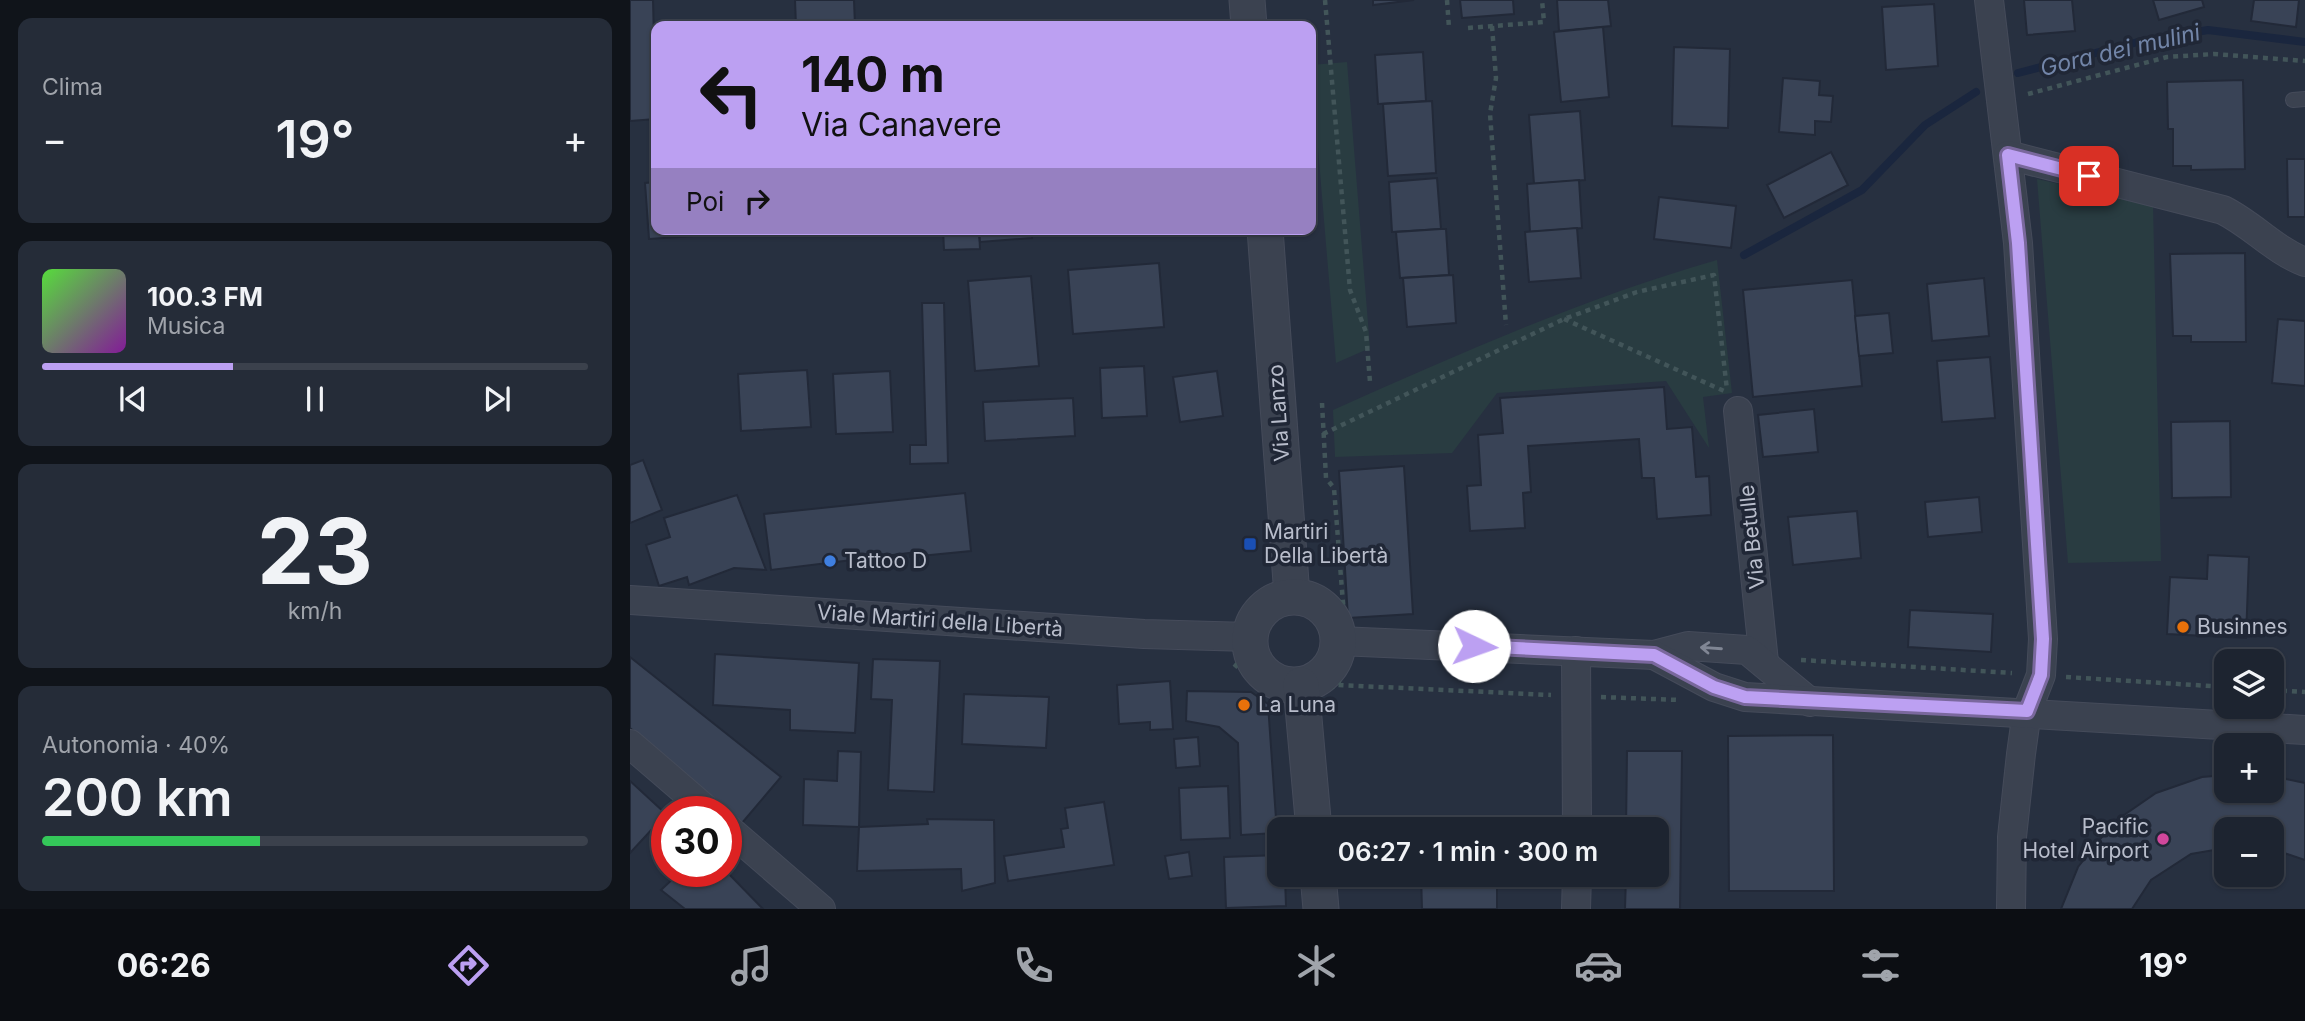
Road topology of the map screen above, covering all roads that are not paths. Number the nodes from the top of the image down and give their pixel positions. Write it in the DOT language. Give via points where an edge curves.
graph roads {
  1 [pos="1247,0"];
  2 [pos="1989,0"];
  3 [pos="1249,21"];
  4 [pos="2008,155"];
  5 [pos="1265,235"];
  6 [pos="2305,262"];
  7 [pos="1733,402"];
  8 [pos="1292,596"];
  9 [pos="630,600"];
  10 [pos="1249,637"];
  11 [pos="1342,641"];
  12 [pos="1576,651"];
  13 [pos="1654,655"];
  14 [pos="1764,662"];
  15 [pos="1301,685"];
  16 [pos="1810,702"];
  17 [pos="2027,711"];
  18 [pos="2305,730"];
  19 [pos="630,744"];
  20 [pos="690,796"];
  21 [pos="1313,817"];
  22 [pos="1577,817"];
  23 [pos="742,841"];
  24 [pos="1319,887"];
  25 [pos="1577,887"];
  26 [pos="821,909"];
  27 [pos="1321,909"];
  28 [pos="1577,909"];
  29 [pos="2011,909"];
  1 -- 3 [label="street"];
  2 -- 4 [label="street"];
  4 -- 6 [label="street" via="2223,210"];
  4 -- 17 [label="street" via="2018,243 2043,639 2041,675"];
  5 -- 8 [label="street, Via Lanzo"];
  7 -- 14 [label="street, Via Betulle"];
  8 -- 10 [label="street" via="1263,609"];
  8 -- 11 [label="street" via="1310,599 1325,609"];
  9 -- 10 [label="street, Viale Martiri della Libertà"];
  10 -- 15 [label="street" via="1250,651 1263,674 1287,686"];
  11 -- 12 [label="street"];
  11 -- 15 [label="street" via="1324,675"];
  12 -- 13 [label="street"];
  12 -- 22 [label="street"];
  14 -- 13 [label="street, one-way" via="1747,650 1688,646"];
  13 -- 16 [label="street" via="1714,687 1745,697"];
  14 -- 16 [label="street"];
  15 -- 21 [label="street"];
  16 -- 17 [label="street"];
  17 -- 18 [label="street"];
  17 -- 29 [label="street" via="2012,837"];
  19 -- 20 [label="street"];
  23 -- 26 [label="street"];
  24 -- 27 [label="street"];
  25 -- 28 [label="street"];
}
